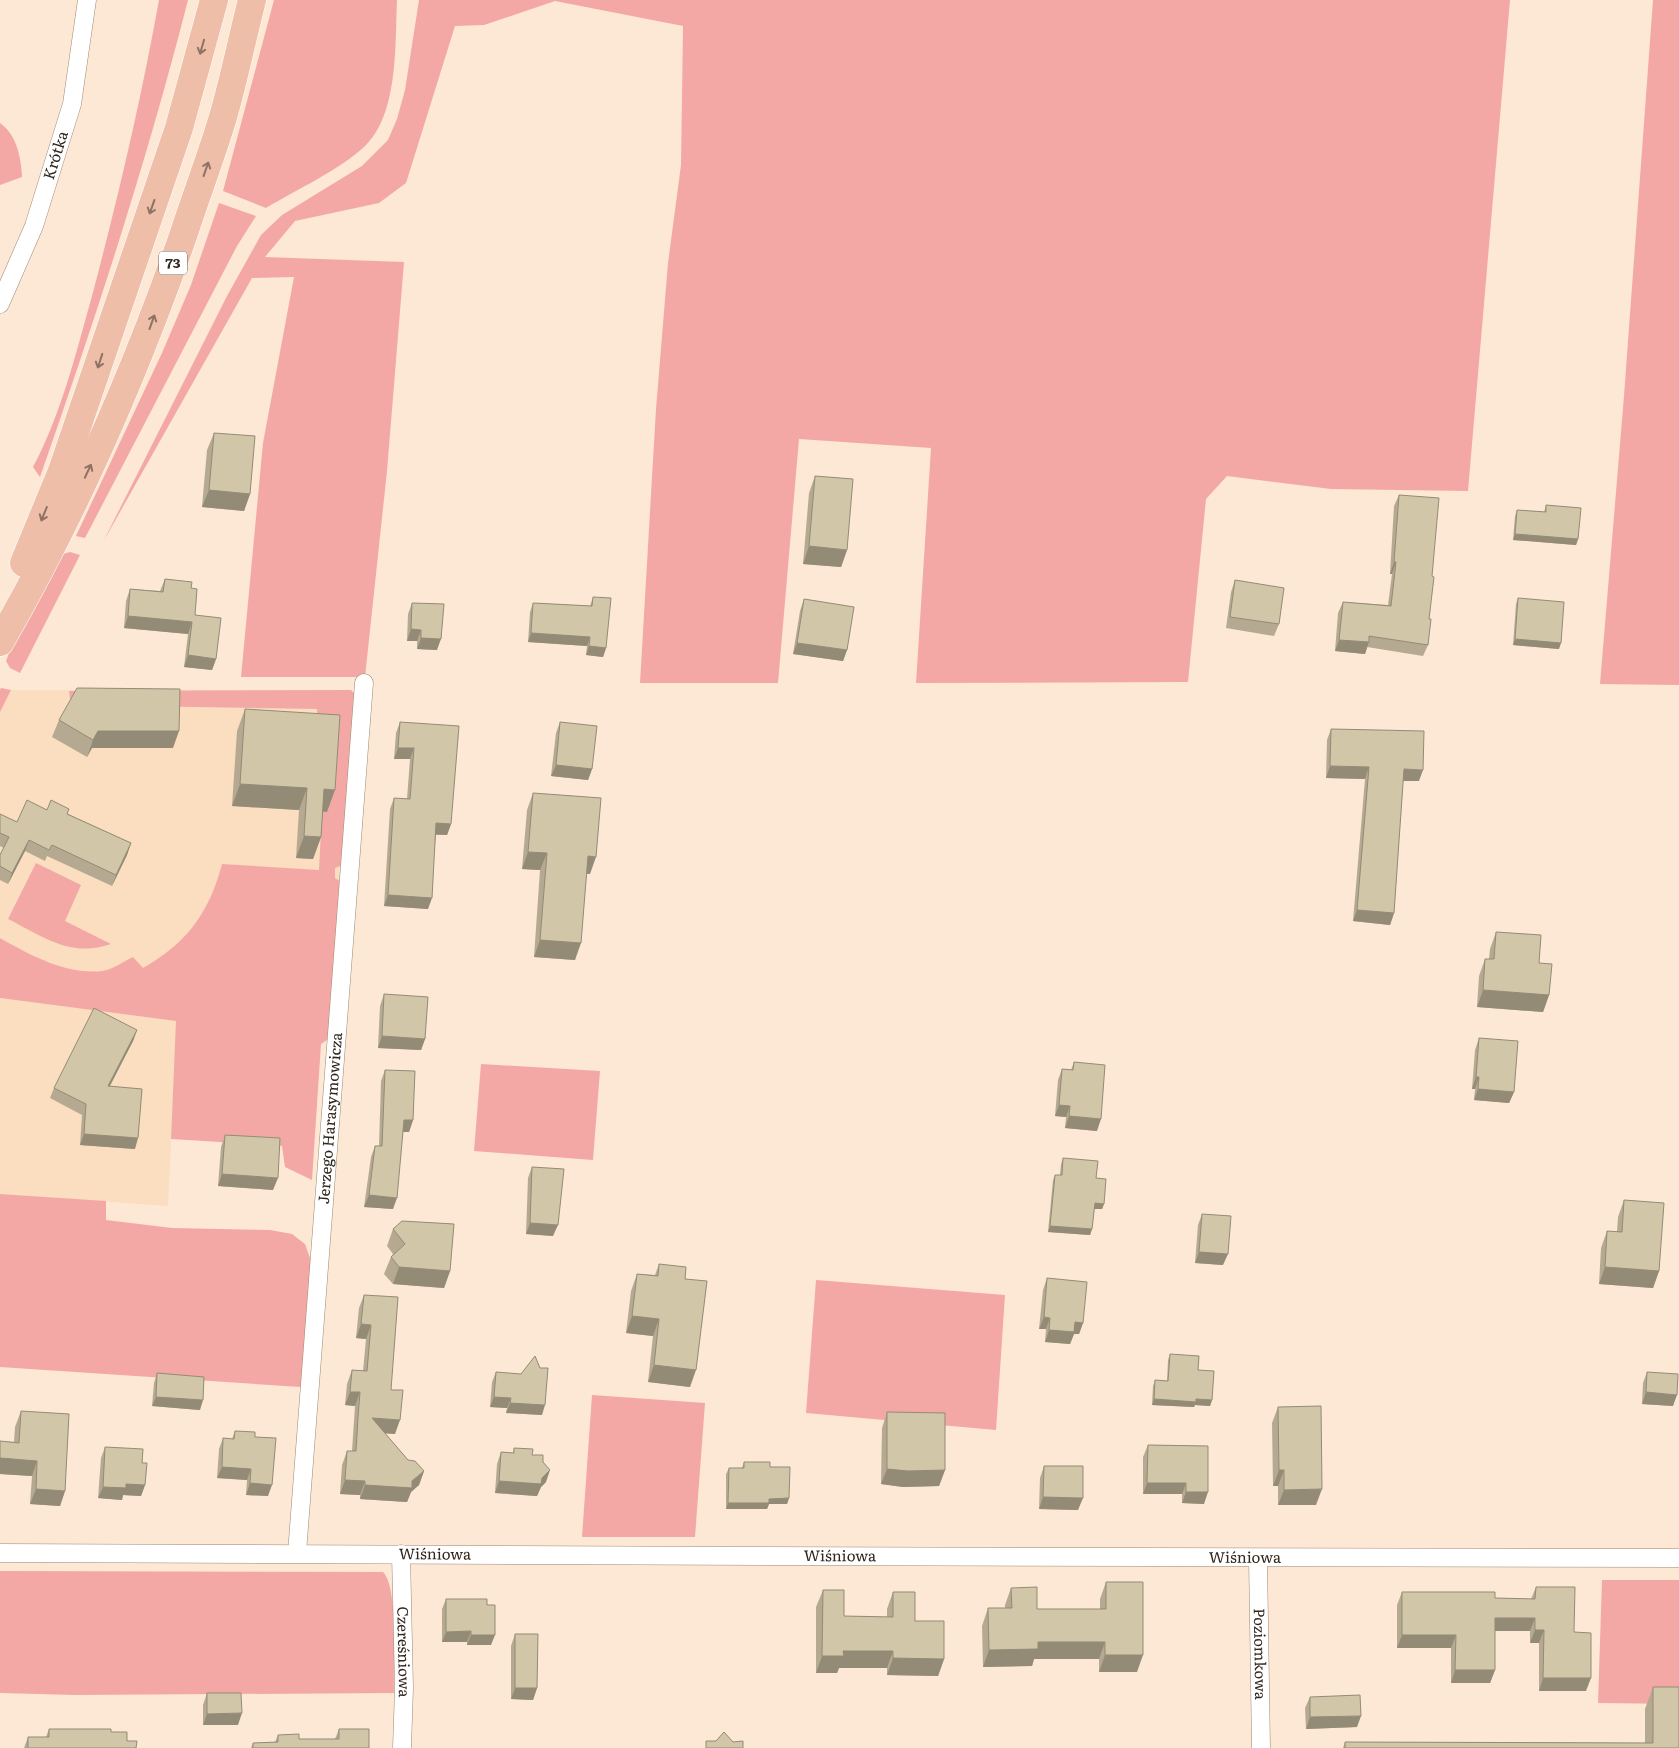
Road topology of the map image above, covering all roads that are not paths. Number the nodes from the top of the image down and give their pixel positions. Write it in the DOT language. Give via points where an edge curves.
graph roads {
  1 [pos="87,0"];
  2 [pos="214,0"];
  3 [pos="252,0"];
  4 [pos="0,304"];
  5 [pos="0,622"];
  6 [pos="0,642"];
  7 [pos="364,683"];
  8 [pos="0,1554"];
  9 [pos="297,1554"];
  10 [pos="401,1554"];
  11 [pos="1679,1558"];
  12 [pos="1258,1559"];
  13 [pos="402,1748"];
  14 [pos="1261,1748"];
  1 -- 4 [label="street, Krótka" via="72,104 34,226"];
  2 -- 5 [label="main road, 73, one-way" via="179,128 88,398"];
  6 -- 3 [label="main road, 73, one-way" via="71,507 147,334 212,152"];
  7 -- 9 [label="street, Jerzego Harasymowicza"];
  8 -- 9 [label="street, Wiśniowa"];
  9 -- 10 [label="street, Wiśniowa"];
  10 -- 12 [label="street, Wiśniowa"];
  10 -- 13 [label="street, Czereśniowa"];
  11 -- 12 [label="street, Wiśniowa"];
  12 -- 14 [label="street, Poziomkowa"];
}
